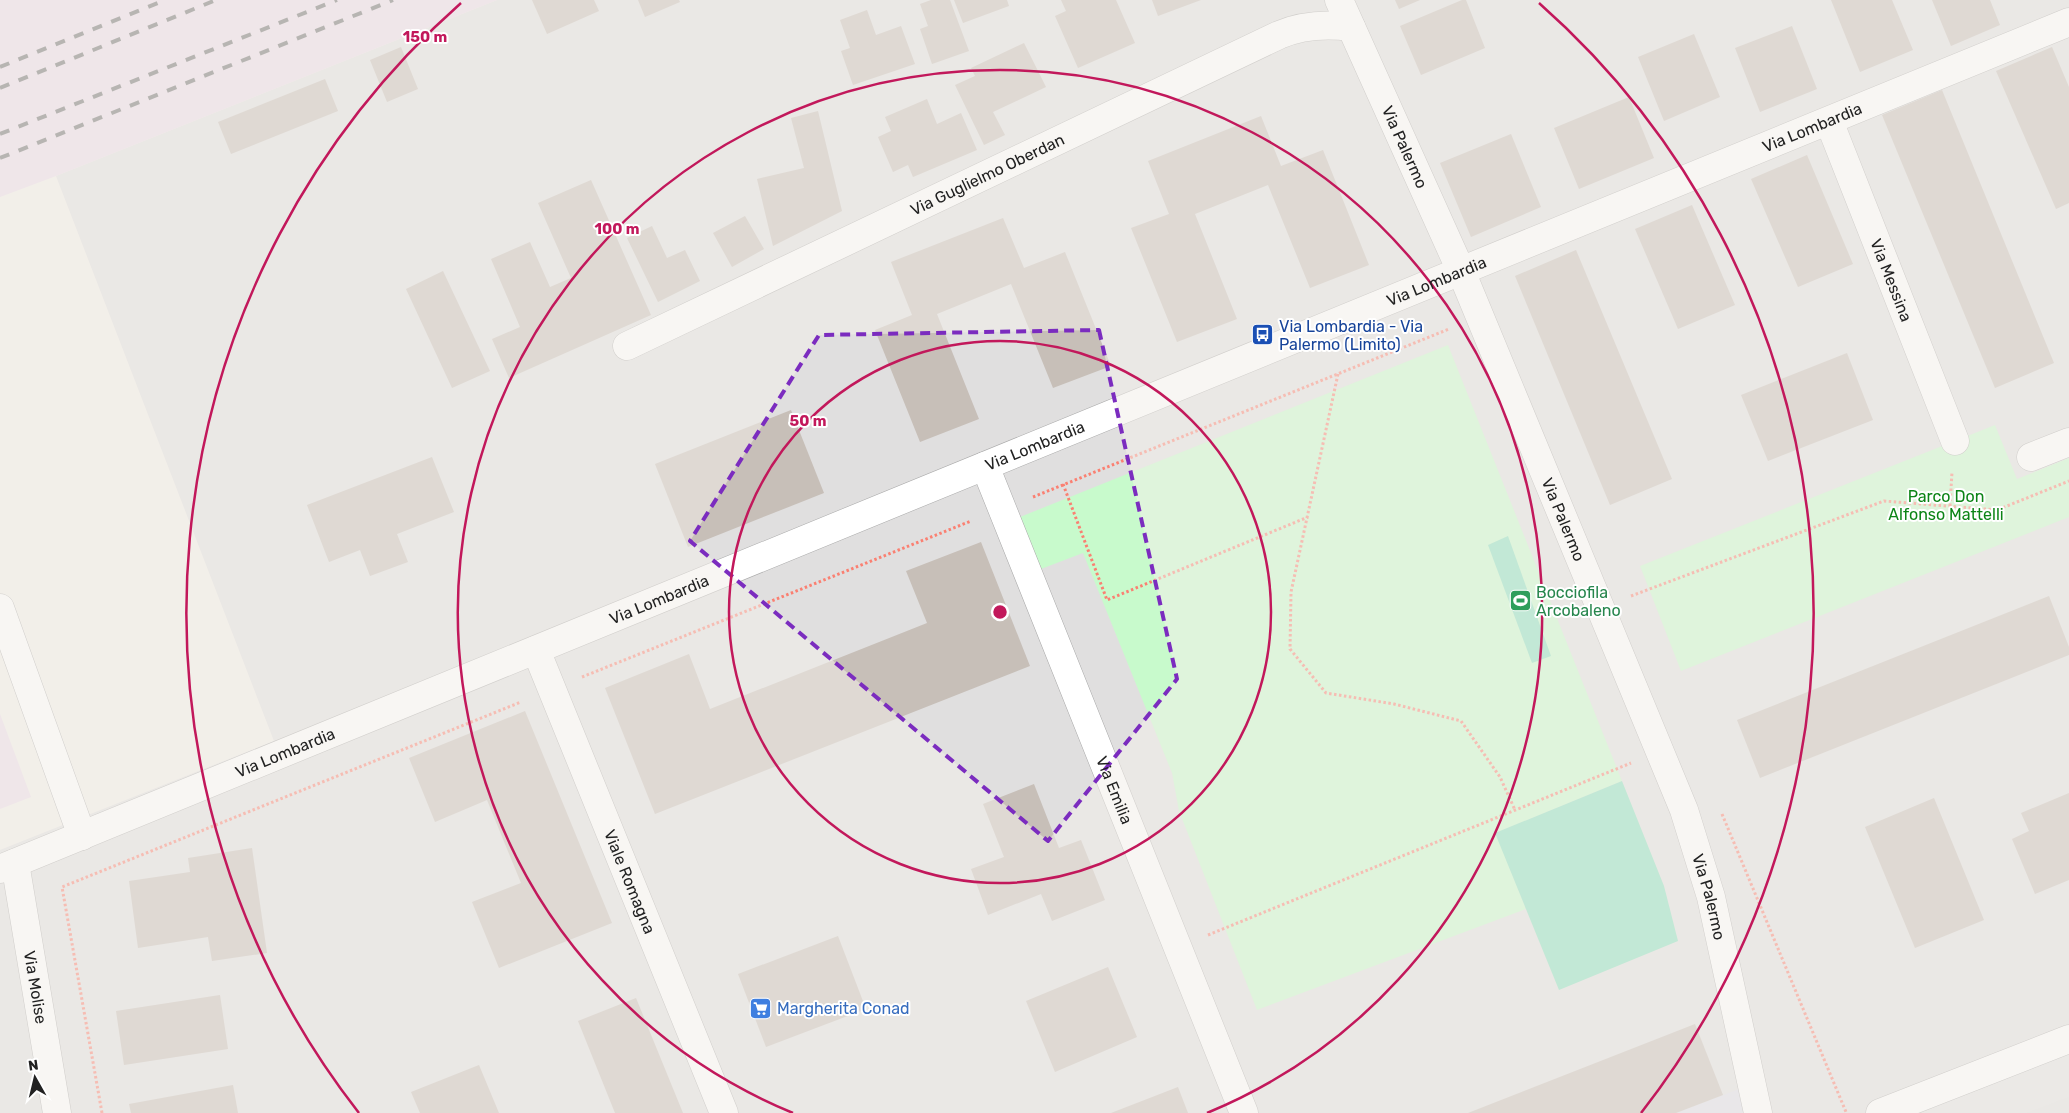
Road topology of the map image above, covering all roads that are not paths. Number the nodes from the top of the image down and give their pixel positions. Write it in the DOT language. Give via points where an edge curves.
graph roads {
  1 [pos="1339,0"];
  2 [pos="2069,22"];
  3 [pos="1351,27"];
  4 [pos="1829,121"];
  5 [pos="1461,271"];
  6 [pos="627,346"];
  7 [pos="1955,441"];
  8 [pos="2069,442"];
  9 [pos="2030,457"];
  10 [pos="985,466"];
  11 [pos="0,608"];
  12 [pos="536,650"];
  13 [pos="82,836"];
  14 [pos="8,866"];
  15 [pos="2069,1039"];
  16 [pos="57,1113"];
  17 [pos="724,1113"];
  18 [pos="1244,1113"];
  19 [pos="1758,1113"];
  20 [pos="1880,1113"];
  1 -- 3 [label="street, Via Palermo"];
  2 -- 4 [label="street, Via Lombardia"];
  3 -- 5 [label="street, Via Palermo"];
  3 -- 6 [label="street, Via Guglielmo Oberdan" via="1306,27 1279,35"];
  4 -- 5 [label="street, Via Lombardia"];
  4 -- 7 [label="street, Via Messina"];
  5 -- 10 [label="street, Via Lombardia"];
  5 -- 19 [label="street, Via Palermo" via="1684,810 1705,874"];
  8 -- 9 [label="street"];
  10 -- 12 [label="street, Via Lombardia"];
  10 -- 18 [label="street, Via Emilia"];
  11 -- 13 [label="street"];
  12 -- 13 [label="street, Via Lombardia"];
  12 -- 17 [label="street, Viale Romagna"];
  13 -- 14 [label="street, Via Lombardia"];
  14 -- 16 [label="street, Via Molise"];
  15 -- 20 [label="street"];
}
